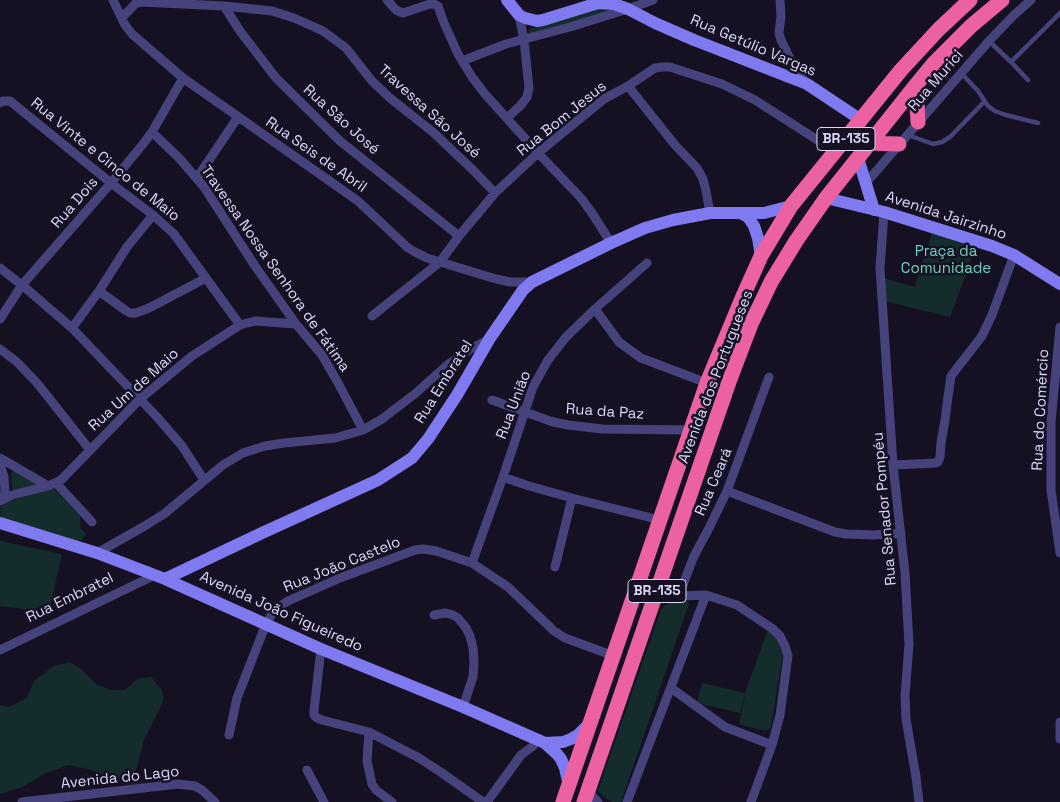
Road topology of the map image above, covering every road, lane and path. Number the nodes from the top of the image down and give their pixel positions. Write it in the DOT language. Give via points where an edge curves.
graph roads {
  1 [pos="113,0"];
  2 [pos="387,0"];
  3 [pos="506,0"];
  4 [pos="653,0"];
  5 [pos="780,0"];
  6 [pos="970,0"];
  7 [pos="1002,0"];
  8 [pos="1031,0"];
  9 [pos="605,2"];
  10 [pos="224,6"];
  11 [pos="628,10"];
  12 [pos="1060,13"];
  13 [pos="519,16"];
  14 [pos="123,17"];
  15 [pos="524,40"];
  16 [pos="989,42"];
  17 [pos="462,61"];
  18 [pos="1011,62"];
  19 [pos="961,73"];
  20 [pos="183,78"];
  21 [pos="1028,80"];
  22 [pos="807,84"];
  23 [pos="916,85"];
  24 [pos="628,86"];
  25 [pos="984,102"];
  26 [pos="0,103"];
  27 [pos="238,117"];
  28 [pos="507,118"];
  29 [pos="861,120"];
  30 [pos="918,122"];
  31 [pos="1038,123"];
  32 [pos="152,132"];
  33 [pos="903,140"];
  34 [pos="869,143"];
  35 [pos="836,152"];
  36 [pos="538,153"];
  37 [pos="858,158"];
  38 [pos="197,178"];
  39 [pos="111,183"];
  40 [pos="865,184"];
  41 [pos="495,193"];
  42 [pos="826,198"];
  43 [pos="791,206"];
  44 [pos="879,211"];
  45 [pos="710,213"];
  46 [pos="742,214"];
  47 [pos="154,215"];
  48 [pos="459,236"];
  49 [pos="611,243"];
  50 [pos="1014,254"];
  51 [pos="761,256"];
  52 [pos="440,262"];
  53 [pos="646,263"];
  54 [pos="0,268"];
  55 [pos="206,278"];
  56 [pos="532,282"];
  57 [pos="22,284"];
  58 [pos="1060,284"];
  59 [pos="99,291"];
  60 [pos="595,309"];
  61 [pos="372,316"];
  62 [pos="0,319"];
  63 [pos="296,324"];
  64 [pos="240,325"];
  65 [pos="1060,327"];
  66 [pos="72,328"];
  67 [pos="490,338"];
  68 [pos="0,349"];
  69 [pos="769,377"];
  70 [pos="707,383"];
  71 [pos="140,399"];
  72 [pos="492,400"];
  73 [pos="525,412"];
  74 [pos="1056,423"];
  75 [pos="363,430"];
  76 [pos="691,430"];
  77 [pos="90,450"];
  78 [pos="0,458"];
  79 [pos="0,465"];
  80 [pos="893,465"];
  81 [pos="679,467"];
  82 [pos="503,477"];
  83 [pos="204,480"];
  84 [pos="52,484"];
  85 [pos="727,491"];
  86 [pos="572,498"];
  87 [pos="2,500"];
  88 [pos="660,520"];
  89 [pos="92,522"];
  90 [pos="0,523"];
  91 [pos="901,533"];
  92 [pos="98,553"];
  93 [pos="1060,554"];
  94 [pos="669,556"];
  95 [pos="472,563"];
  96 [pos="555,567"];
  97 [pos="160,577"];
  98 [pos="706,595"];
  99 [pos="679,596"];
  100 [pos="655,597"];
  101 [pos="434,615"];
  102 [pos="266,624"];
  103 [pos="320,648"];
  104 [pos="0,650"];
  105 [pos="614,656"];
  106 [pos="671,688"];
  107 [pos="463,707"];
  108 [pos="591,722"];
  109 [pos="1060,722"];
  110 [pos="369,732"];
  111 [pos="229,735"];
  112 [pos="1060,740"];
  113 [pos="542,741"];
  114 [pos="772,744"];
  115 [pos="307,770"];
  116 [pos="569,786"];
  117 [pos="586,796"];
  118 [pos="22,802"];
  119 [pos="215,802"];
  120 [pos="324,802"];
  121 [pos="392,802"];
  122 [pos="483,802"];
  123 [pos="487,802"];
  124 [pos="563,802"];
  125 [pos="598,802"];
  126 [pos="627,802"];
  127 [pos="752,802"];
  128 [pos="919,802"];
  1 -- 14 [label="street, Rua Seis de Abril"];
  2 -- 17 [label="street" via="403,13 430,4 438,6"];
  3 -- 13 [label="street"];
  4 -- 11 [label="street"];
  5 -- 22 [label="street" via="780,40"];
  6 -- 29 [label="highway, Avenida dos Portugueses / BR-135" via="939,28"];
  7 -- 23 [label="highway, Avenida dos Portugueses / BR-135" via="971,26"];
  8 -- 16 [label="street, Rua Murici"];
  9 -- 11 [label="street, Rua Getúlio Vargas"];
  9 -- 13 [label="street" via="543,20"];
  10 -- 14 [label="street, Travessa São José" via="141,2"];
  10 -- 41 [label="street, Travessa São José" via="272,12 323,31 346,48 372,81 434,133"];
  10 -- 48 [label="street, Rua São José" via="276,78 333,135"];
  11 -- 15 [label="street"];
  11 -- 22 [label="street, Rua Getúlio Vargas" via="694,40"];
  12 -- 18 [label="lane"];
  13 -- 15 [label="street"];
  14 -- 20 [label="street, Rua Seis de Abril" via="132,34"];
  15 -- 17 [label="street"];
  15 -- 28 [label="street" via="529,88 527,97"];
  16 -- 18 [label="lane"];
  16 -- 19 [label="street, Rua Murici"];
  17 -- 28 [label="street" via="476,83"];
  18 -- 21 [label="lane"];
  19 -- 25 [label="lane"];
  19 -- 30 [label="street, Rua Murici"];
  20 -- 27 [label="street, Rua Seis de Abril"];
  20 -- 32 [label="street, Rua Dois"];
  22 -- 29 [label="street, Rua Getúlio Vargas"];
  23 -- 30 [label="highway"];
  23 -- 34 [label="highway, Avenida dos Portugueses / BR-135"];
  24 -- 35 [label="street, Rua Bom Jesus" via="655,68 682,70 755,100"];
  24 -- 36 [label="street, Rua Bom Jesus" via="604,99"];
  24 -- 45 [label="street" via="674,146 696,168 703,179"];
  25 -- 31 [label="lane" via="995,111"];
  25 -- 33 [label="lane" via="942,142"];
  26 -- 39 [label="street, Rua Vinte e Cinco de Maio" via="10,101"];
  27 -- 38 [label="street"];
  27 -- 52 [label="street, Rua Seis de Abril" via="358,201 407,247"];
  28 -- 36 [label="street"];
  29 -- 35 [label="highway, Avenida dos Portugueses / BR-135"];
  30 -- 33 [label="street, Rua Murici"];
  32 -- 38 [label="street, Travessa Nossa Senhora de Fátima"];
  32 -- 39 [label="street, Rua Dois"];
  33 -- 34 [label="highway"];
  33 -- 40 [label="street, Rua Murici"];
  34 -- 37 [label="highway, Avenida dos Portugueses / BR-135"];
  35 -- 43 [label="highway, Avenida dos Portugueses / BR-135"];
  36 -- 41 [label="street, Rua Bom Jesus"];
  36 -- 49 [label="street" via="581,198"];
  37 -- 40 [label="street, Avenida Jairzinho"];
  37 -- 42 [label="highway, Avenida dos Portugueses / BR-135"];
  38 -- 63 [label="street, Travessa Nossa Senhora de Fátima"];
  39 -- 47 [label="street, Rua Vinte e Cinco de Maio"];
  39 -- 57 [label="street, Rua Dois"];
  40 -- 44 [label="street, Avenida Jairzinho"];
  41 -- 48 [label="street, Rua Bom Jesus"];
  42 -- 44 [label="street, Avenida Jairzinho"];
  42 -- 94 [label="highway, Avenida dos Portugueses / BR-135" via="786,256 751,324"];
  43 -- 46 [label="street, Rua Embratel" via="764,213"];
  43 -- 51 [label="highway, Avenida dos Portugueses / BR-135"];
  44 -- 50 [label="street, Avenida Jairzinho"];
  44 -- 80 [label="street, Rua Senador Pompéu"];
  45 -- 46 [label="street, Rua Embratel"];
  45 -- 49 [label="street, Rua Embratel" via="645,228"];
  46 -- 51 [label="street" via="754,226"];
  47 -- 55 [label="street, Rua Vinte e Cinco de Maio" via="174,234"];
  47 -- 59 [label="street" via="127,247"];
  48 -- 52 [label="street, Rua Bom Jesus"];
  49 -- 56 [label="street, Rua Embratel"];
  50 -- 58 [label="street, Avenida Jairzinho"];
  50 -- 80 [label="street" via="982,336 951,376 938,462"];
  51 -- 70 [label="highway, Avenida dos Portugueses / BR-135"];
  52 -- 56 [label="street, Rua Seis de Abril" via="496,280"];
  52 -- 61 [label="street, Rua Bom Jesus"];
  53 -- 60 [label="street, Rua União"];
  54 -- 57 [label="street"];
  55 -- 59 [label="street" via="136,313 130,313"];
  55 -- 64 [label="street, Rua Vinte e Cinco de Maio"];
  56 -- 67 [label="street, Rua Embratel"];
  57 -- 62 [label="street, Rua Dois"];
  57 -- 66 [label="street"];
  59 -- 66 [label="street"];
  60 -- 70 [label="street" via="619,342 641,358"];
  60 -- 73 [label="street, Rua União" via="548,360 533,387"];
  63 -- 64 [label="street, Rua Um de Maio" via="255,321"];
  63 -- 75 [label="street, Travessa Nossa Senhora de Fátima" via="322,355"];
  64 -- 71 [label="street, Rua Um de Maio" via="192,356"];
  65 -- 74 [label="street, Rua do Comércio"];
  66 -- 71 [label="street"];
  67 -- 75 [label="street" via="446,366 396,409"];
  67 -- 97 [label="street, Rua Embratel" via="428,439 412,458 378,480"];
  68 -- 77 [label="street" via="37,383"];
  69 -- 85 [label="street, Rua Ceará"];
  70 -- 76 [label="highway, Avenida dos Portugueses / BR-135"];
  71 -- 77 [label="street, Rua Um de Maio"];
  71 -- 83 [label="street" via="182,446"];
  72 -- 73 [label="street, Rua da Paz"];
  73 -- 76 [label="street, Rua da Paz" via="553,422 602,429"];
  73 -- 82 [label="street, Rua União"];
  74 -- 93 [label="street, Rua do Comércio" via="1051,490"];
  75 -- 83 [label="street" via="335,438 284,442 252,450 223,465"];
  76 -- 81 [label="highway, Avenida dos Portugueses / BR-135"];
  77 -- 84 [label="street, Rua Um de Maio" via="66,475"];
  78 -- 84 [label="street"];
  79 -- 87 [label="street" via="5,491"];
  80 -- 91 [label="street, Rua Senador Pompéu"];
  81 -- 88 [label="highway, Avenida dos Portugueses / BR-135"];
  81 -- 94 [label="highway" via="690,467 692,475 672,530"];
  82 -- 86 [label="street"];
  82 -- 95 [label="street, Rua União"];
  83 -- 92 [label="street" via="164,514"];
  84 -- 87 [label="street, Rua Um de Maio"];
  84 -- 89 [label="street"];
  85 -- 91 [label="street" via="835,532"];
  85 -- 99 [label="street, Rua Ceará" via="694,556"];
  86 -- 88 [label="street"];
  86 -- 96 [label="street"];
  88 -- 105 [label="highway, Avenida dos Portugueses / BR-135"];
  90 -- 92 [label="street, Avenida João Figueiredo"];
  91 -- 128 [label="street, Rua Senador Pompéu" via="909,644 906,719"];
  92 -- 97 [label="street, Avenida João Figueiredo"];
  94 -- 100 [label="highway, Avenida dos Portugueses / BR-135"];
  95 -- 102 [label="street, Rua João Castelo" via="436,551 415,550 288,601 272,614"];
  95 -- 105 [label="street, Rua João Castelo" via="508,587 560,635"];
  97 -- 102 [label="street, Avenida João Figueiredo"];
  97 -- 104 [label="street, Rua Embratel"];
  98 -- 99 [label="street"];
  98 -- 106 [label="street"];
  98 -- 114 [label="street" via="737,605 780,636 788,656 780,716"];
  99 -- 100 [label="street"];
  100 -- 117 [label="highway, Avenida dos Portugueses / BR-135"];
  101 -- 107 [label="street" via="453,614 470,636 474,670"];
  102 -- 103 [label="street, Avenida João Figueiredo"];
  102 -- 111 [label="street, Rua João Castelo" via="237,698"];
  103 -- 107 [label="street, Avenida João Figueiredo"];
  103 -- 110 [label="street" via="314,715"];
  105 -- 108 [label="highway, Avenida dos Portugueses / BR-135"];
  106 -- 114 [label="street" via="726,727"];
  106 -- 126 [label="street"];
  107 -- 113 [label="street, Avenida João Figueiredo"];
  108 -- 113 [label="street" via="571,739"];
  108 -- 116 [label="highway, Avenida dos Portugueses / BR-135"];
  109 -- 112 [label="street"];
  110 -- 121 [label="street" via="367,761 372,784"];
  110 -- 122 [label="street" via="419,758"];
  113 -- 116 [label="street, Avenida João Figueiredo" via="558,754"];
  113 -- 123 [label="street" via="520,755"];
  114 -- 127 [label="street"];
  115 -- 120 [label="street"];
  116 -- 124 [label="highway, Avenida dos Portugueses / BR-135"];
  117 -- 125 [label="street"];
  118 -- 119 [label="street, Avenida do Lago" via="178,784 195,786"];
}
